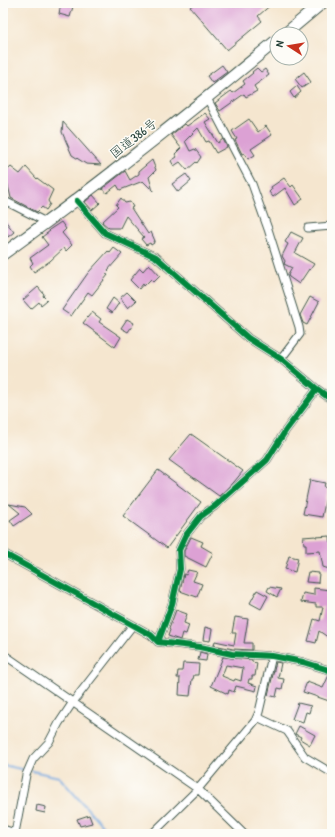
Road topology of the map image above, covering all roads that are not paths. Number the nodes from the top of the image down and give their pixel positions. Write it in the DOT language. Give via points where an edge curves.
graph roads {
  1 [pos="321,3"];
  2 [pos="294,26"];
  3 [pos="269,47"];
  4 [pos="207,98"];
  5 [pos="3,200"];
  6 [pos="77,200"];
  7 [pos="46,222"];
  8 [pos="332,226"];
  9 [pos="308,228"];
  10 [pos="3,254"];
  11 [pos="281,359"];
  12 [pos="317,389"];
  13 [pos="332,400"];
  14 [pos="3,553"];
  15 [pos="133,625"];
  16 [pos="158,642"];
  17 [pos="3,654"];
  18 [pos="272,656"];
  19 [pos="332,671"];
  20 [pos="73,702"];
  21 [pos="257,716"];
  22 [pos="332,773"];
  23 [pos="198,789"];
  24 [pos="3,829"];
  25 [pos="152,834"];
  26 [pos="244,834"];
  1 -- 2 [label="highway"];
  3 -- 4 [label="highway, 国道386号"];
  4 -- 6 [label="highway, 国道386号"];
  4 -- 11 [label="street" via="252,184 299,327 300,334"];
  5 -- 7 [label="street"];
  6 -- 7 [label="highway, 国道386号"];
  6 -- 11 [label="street" via="105,233 156,257 248,338"];
  7 -- 10 [label="highway, 国道386号"];
  8 -- 9 [label="street"];
  11 -- 12 [label="street"];
  12 -- 13 [label="street"];
  12 -- 16 [label="street" via="267,460 201,516 186,535 179,550 180,568 172,604"];
  14 -- 15 [label="street"];
  15 -- 16 [label="street"];
  15 -- 20 [label="street"];
  16 -- 18 [label="street" via="232,654"];
  17 -- 20 [label="street"];
  18 -- 19 [label="street"];
  18 -- 21 [label="street"];
  20 -- 23 [label="street"];
  20 -- 24 [label="street" via="49,742 33,759 26,775 15,833"];
  21 -- 22 [label="street" via="287,730 305,757"];
  21 -- 23 [label="street"];
  23 -- 25 [label="street"];
  23 -- 26 [label="street"];
}
